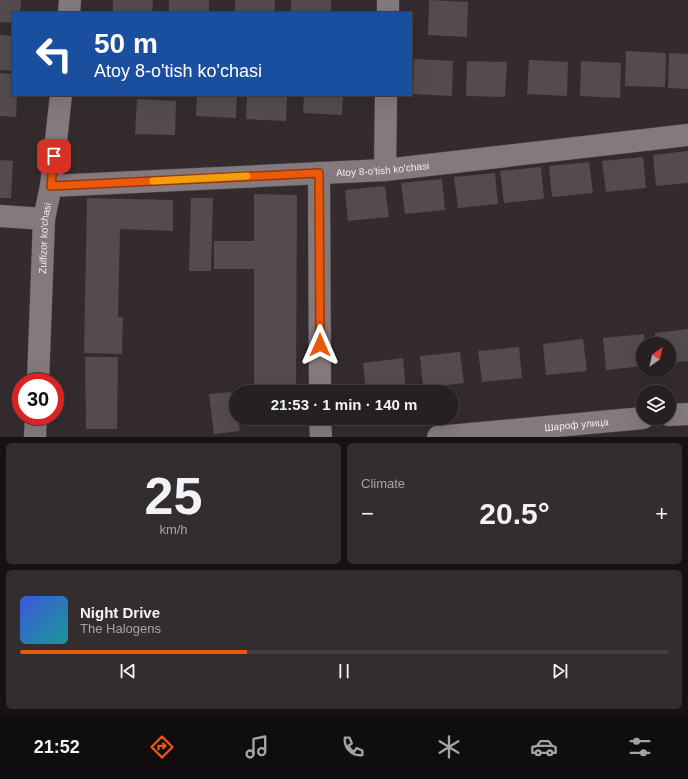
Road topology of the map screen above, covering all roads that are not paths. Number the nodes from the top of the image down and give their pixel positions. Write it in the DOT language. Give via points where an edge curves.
graph roads {
  1 [pos="70,0"];
  2 [pos="388,0"];
  3 [pos="69,12"];
  4 [pos="388,12"];
  5 [pos="61,96"];
  6 [pos="386,96"];
  7 [pos="688,135"];
  8 [pos="385,170"];
  9 [pos="319,173"];
  10 [pos="51,186"];
  11 [pos="0,216"];
  12 [pos="44,219"];
  13 [pos="38,373"];
  14 [pos="320,385"];
  15 [pos="688,414"];
  16 [pos="676,415"];
  17 [pos="636,419"];
  18 [pos="36,425"];
  19 [pos="320,425"];
  20 [pos="35,437"];
  21 [pos="321,437"];
  22 [pos="438,437"];
  1 -- 3 [label="street"];
  2 -- 4 [label="street"];
  5 -- 10 [label="street, Zulfizor ko'chasi"];
  6 -- 8 [label="street"];
  7 -- 8 [label="street, Atoy 8-o'tish ko'chasi"];
  8 -- 9 [label="street, Atoy 8-o'tish ko'chasi"];
  9 -- 10 [label="street, Atoy 8-o'tish ko'chasi"];
  9 -- 14 [label="street"];
  10 -- 12 [label="street, Zulfizor ko'chasi"];
  11 -- 12 [label="street"];
  12 -- 13 [label="street, Zulfizor ko'chasi"];
  15 -- 16 [label="street"];
  17 -- 22 [label="street, Шароф улица"];
  18 -- 20 [label="street"];
  19 -- 21 [label="street"];
}
